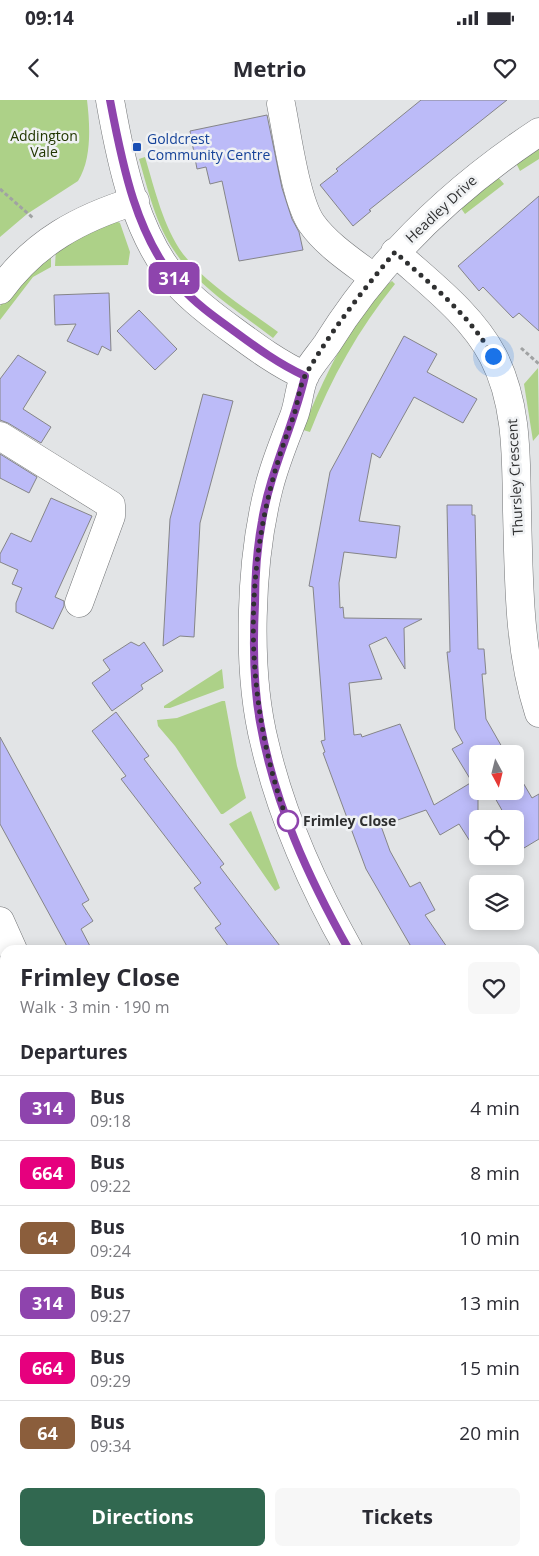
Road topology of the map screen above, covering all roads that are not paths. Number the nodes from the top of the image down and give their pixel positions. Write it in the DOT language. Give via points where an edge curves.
graph roads {
  1 [pos="110,100"];
  2 [pos="281,104"];
  3 [pos="539,132"];
  4 [pos="135,201"];
  5 [pos="395,252"];
  6 [pos="373,278"];
  7 [pos="0,290"];
  8 [pos="305,376"];
  9 [pos="0,436"];
  10 [pos="79,602"];
  11 [pos="539,713"];
  12 [pos="0,921"];
  13 [pos="11,945"];
  14 [pos="346,945"];
  1 -- 4 [label="street" via="118,144"];
  2 -- 6 [label="street" via="301,200 308,218 318,232"];
  3 -- 5 [label="street, Headley Drive" via="465,185"];
  4 -- 7 [label="street" via="81,221 50,239 30,255"];
  4 -- 8 [label="street" via="161,259 181,287 250,343"];
  5 -- 6 [label="street, Headley Drive"];
  5 -- 11 [label="street, Thursley Crescent" via="442,294 475,330 493,356 505,387 515,442 523,644"];
  6 -- 8 [label="street, Headley Drive"];
  8 -- 14 [label="street, Headley Drive" via="275,467 262,521 254,620 256,698 264,744 286,815 314,884"];
  9 -- 10 [label="street" via="111,505 111,516"];
  12 -- 13 [label="street"];
}
